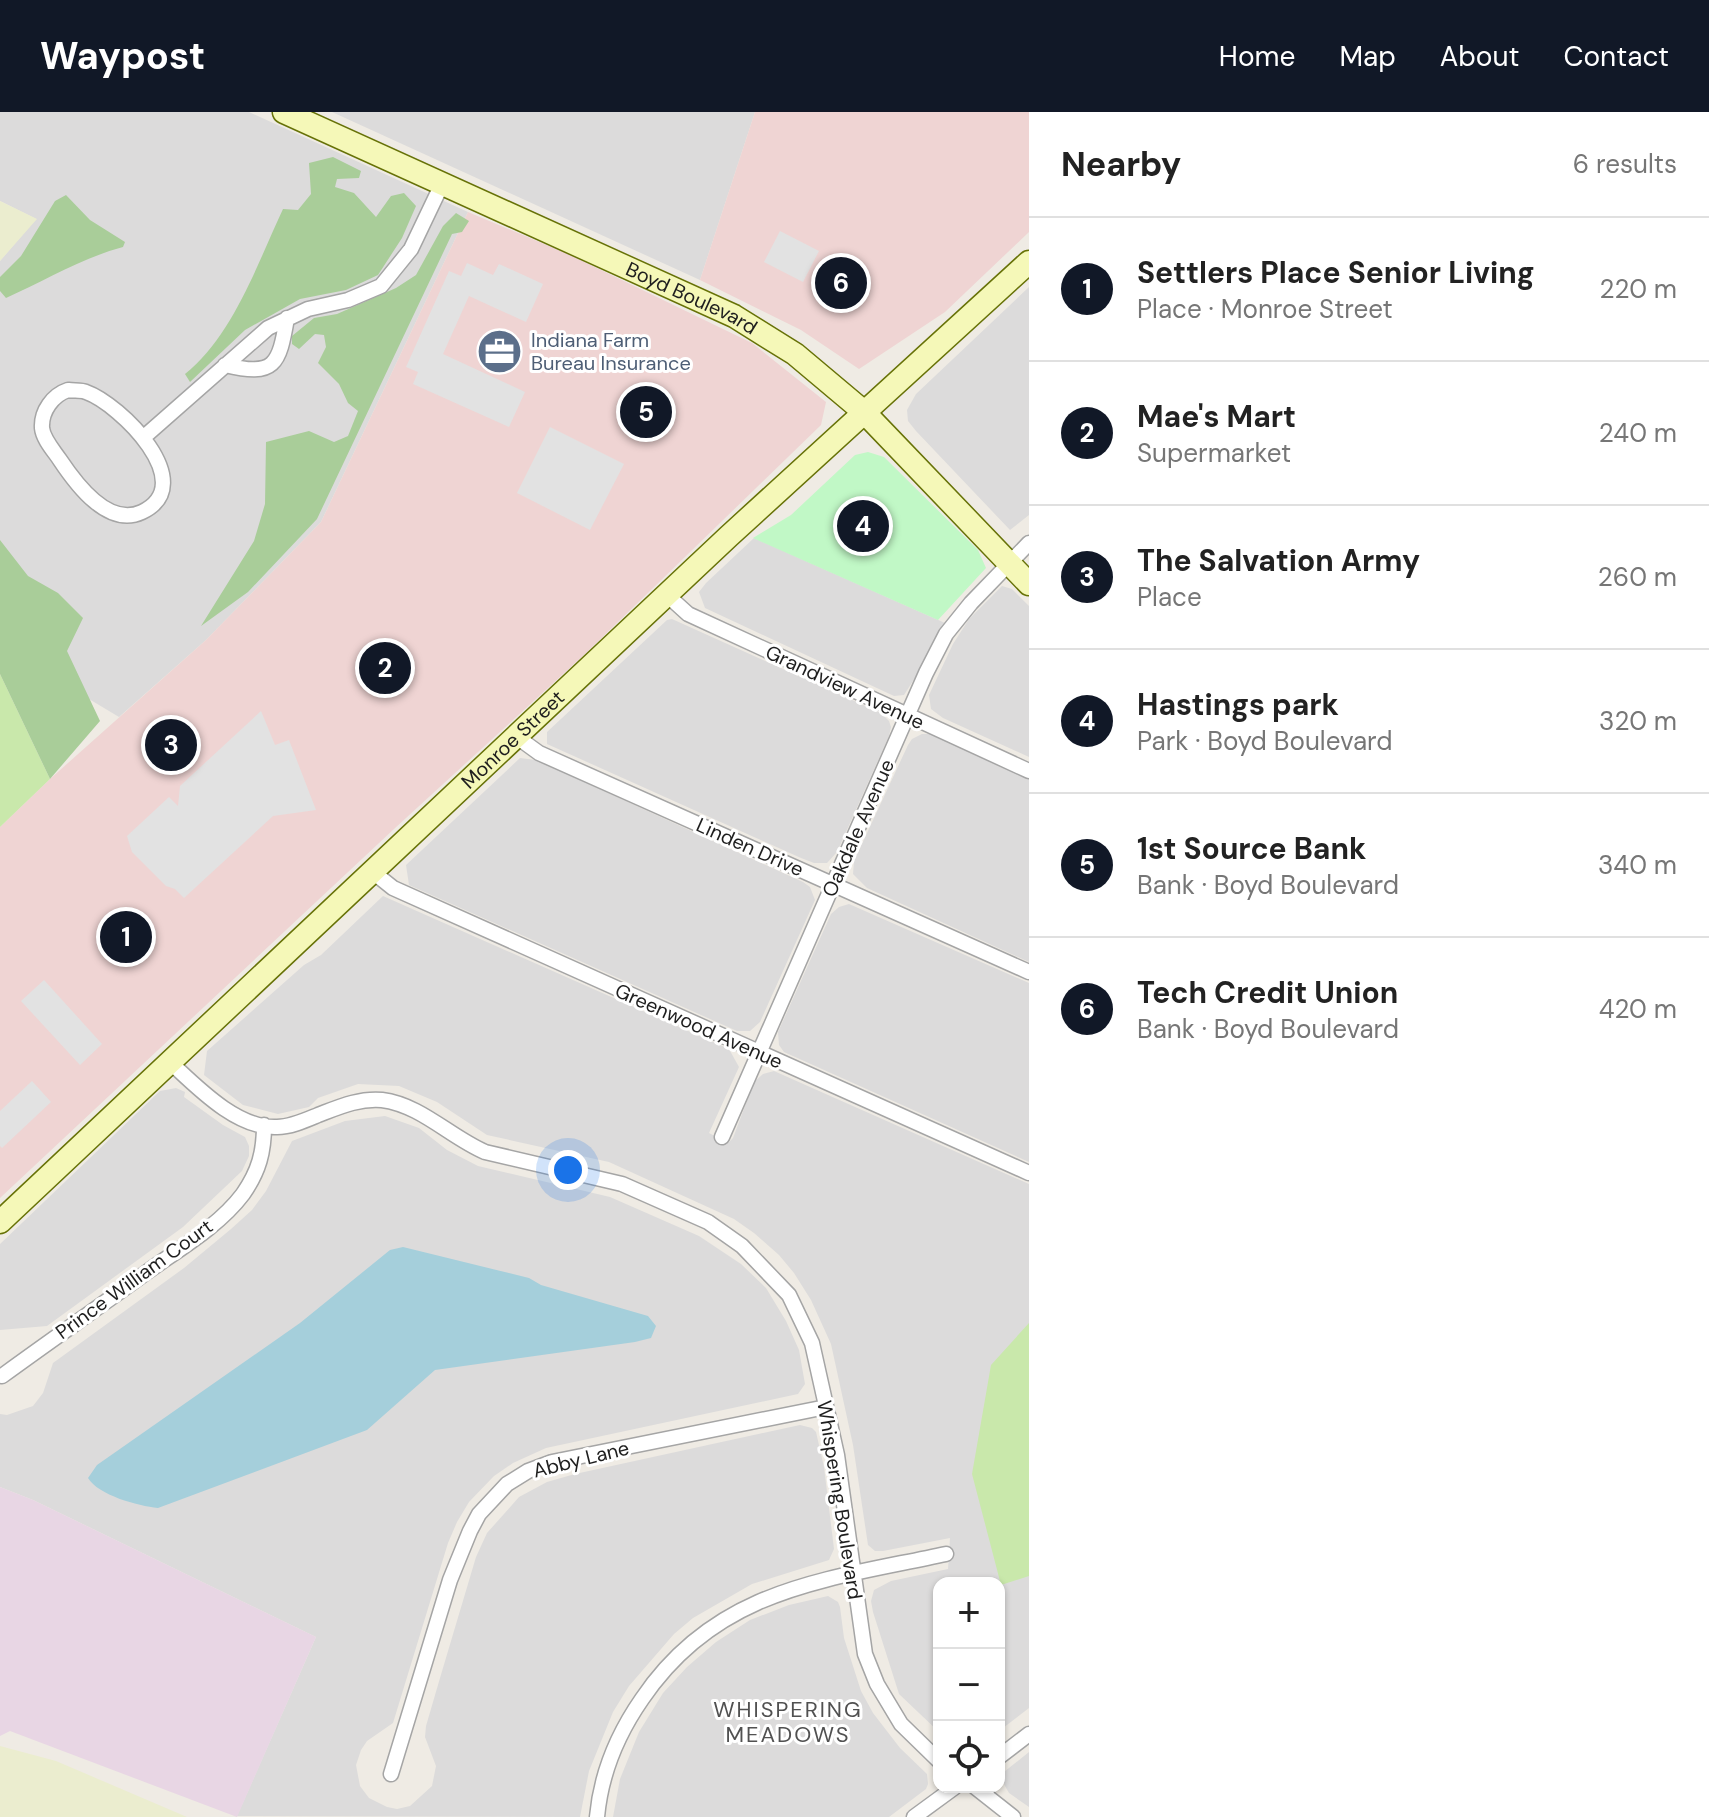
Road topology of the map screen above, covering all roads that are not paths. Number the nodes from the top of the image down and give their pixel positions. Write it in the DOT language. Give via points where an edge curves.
graph roads {
  1 [pos="284,112"];
  2 [pos="442,184"];
  3 [pos="1029,262"];
  4 [pos="287,318"];
  5 [pos="225,365"];
  6 [pos="864,412"];
  7 [pos="144,437"];
  8 [pos="1029,543"];
  9 [pos="1010,564"];
  10 [pos="1029,584"];
  11 [pos="667,595"];
  12 [pos="907,716"];
  13 [pos="517,737"];
  14 [pos="1029,771"];
  15 [pos="373,872"];
  16 [pos="834,884"];
  17 [pos="1029,972"];
  18 [pos="759,1052"];
  19 [pos="170,1062"];
  20 [pos="264,1125"];
  21 [pos="722,1137"];
  22 [pos="1029,1173"];
  23 [pos="0,1222"];
  24 [pos="2,1376"];
  25 [pos="826,1407"];
  26 [pos="946,1554"];
  27 [pos="853,1574"];
  28 [pos="1029,1734"];
  29 [pos="1005,1752"];
  30 [pos="933,1755"];
  31 [pos="391,1774"];
  32 [pos="947,1793"];
  33 [pos="983,1793"];
  34 [pos="597,1817"];
  35 [pos="914,1817"];
  36 [pos="1013,1817"];
  1 -- 2 [label="main road, Boyd Boulevard"];
  2 -- 4 [label="street" via="411,249 381,286"];
  2 -- 6 [label="main road, Boyd Boulevard" via="734,316 795,354"];
  3 -- 6 [label="main road, Monroe Street"];
  4 -- 5 [label="street"];
  4 -- 5 [label="street" via="278,358 268,368 250,371"];
  5 -- 7 [label="street"];
  6 -- 9 [label="main road, Boyd Boulevard"];
  6 -- 11 [label="main road, Monroe Street"];
  7 -- 7 [label="street" via="86,391 68,390 52,399 42,428 86,494 107,509 130,515 149,507 161,492 162,472"];
  8 -- 9 [label="street, Oakdale Avenue"];
  9 -- 10 [label="main road, Boyd Boulevard"];
  9 -- 12 [label="street, Oakdale Avenue" via="946,634"];
  11 -- 12 [label="street, Grandview Avenue" via="688,614"];
  11 -- 13 [label="main road, Monroe Street"];
  12 -- 14 [label="street, Grandview Avenue"];
  12 -- 16 [label="street, Oakdale Avenue"];
  13 -- 15 [label="main road, Monroe Street"];
  13 -- 16 [label="street, Linden Drive" via="539,753"];
  15 -- 18 [label="street, Greenwood Avenue" via="393,888"];
  15 -- 19 [label="main road, Monroe Street"];
  16 -- 17 [label="street, Linden Drive"];
  16 -- 18 [label="street, Oakdale Avenue"];
  18 -- 21 [label="street, Oakdale Avenue"];
  18 -- 22 [label="street, Greenwood Avenue"];
  19 -- 20 [label="street, Whispering Boulevard" via="239,1118"];
  19 -- 23 [label="main road, Monroe Street"];
  20 -- 24 [label="street, Prince William Court" via="264,1151 256,1171 225,1211"];
  20 -- 25 [label="street, Whispering Boulevard" via="300,1122 363,1100 401,1104 485,1152 622,1184 708,1222 742,1246 789,1295 812,1343"];
  25 -- 27 [label="street, Whispering Boulevard"];
  25 -- 31 [label="street, Abby Lane" via="552,1462 507,1484 479,1514 460,1551"];
  26 -- 27 [label="street"];
  27 -- 30 [label="street, Whispering Boulevard" via="863,1643 877,1684 901,1724"];
  27 -- 34 [label="street" via="752,1603 672,1658 621,1734 607,1767"];
  28 -- 29 [label="street"];
  32 -- 35 [label="street"];
  33 -- 36 [label="street"];
}
